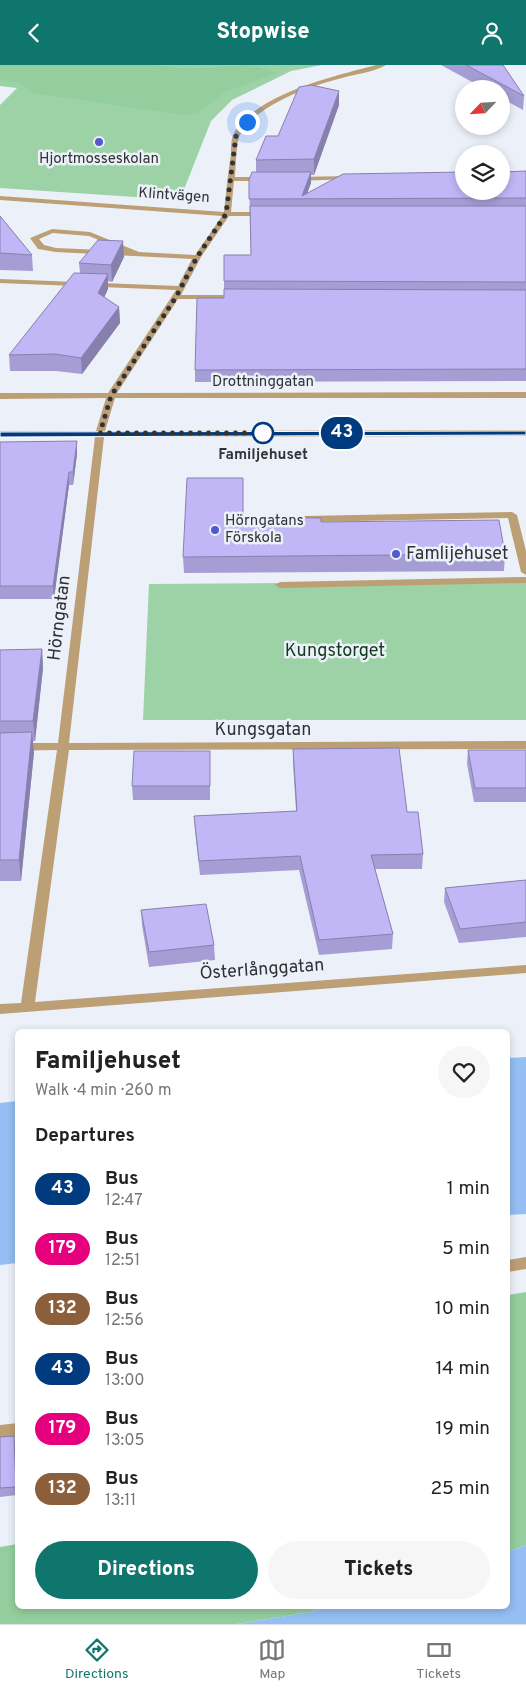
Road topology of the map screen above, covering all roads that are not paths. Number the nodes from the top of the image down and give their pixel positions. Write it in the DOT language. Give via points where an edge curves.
graph roads {
  1 [pos="383,65"];
  2 [pos="360,178"];
  3 [pos="231,179"];
  4 [pos="276,179"];
  5 [pos="286,179"];
  6 [pos="0,198"];
  7 [pos="276,213"];
  8 [pos="226,214"];
  9 [pos="138,254"];
  10 [pos="197,257"];
  11 [pos="0,281"];
  12 [pos="177,292"];
  13 [pos="254,297"];
  14 [pos="0,395"];
  15 [pos="526,395"];
  16 [pos="111,396"];
  17 [pos="100,433"];
  18 [pos="526,433"];
  19 [pos="0,435"];
  20 [pos="297,519"];
  21 [pos="526,572"];
  22 [pos="526,580"];
  23 [pos="280,585"];
  24 [pos="526,745"];
  25 [pos="0,747"];
  26 [pos="63,748"];
  27 [pos="526,969"];
  28 [pos="27,1007"];
  29 [pos="0,1009"];
  30 [pos="526,1263"];
  31 [pos="510,1266"];
  32 [pos="15,1430"];
  33 [pos="0,1432"];
  1 -- 3 [label="street, Hörngatan" via="329,79 268,105 236,136"];
  2 -- 5 [label="street"];
  3 -- 4 [label="street"];
  3 -- 8 [label="street, Hörngatan"];
  6 -- 8 [label="street, Klintvägen"];
  7 -- 8 [label="street, Klintvägen"];
  8 -- 10 [label="street, Hörngatan"];
  9 -- 9 [label="street" via="56,251 41,247 34,238 52,231 90,234"];
  9 -- 10 [label="street"];
  10 -- 12 [label="street, Hörngatan"];
  11 -- 12 [label="street"];
  12 -- 13 [label="street"];
  12 -- 16 [label="street, Hörngatan"];
  14 -- 16 [label="street, Drottninggatan"];
  15 -- 16 [label="street, Drottninggatan"];
  16 -- 17 [label="street, Hörngatan"];
  17 -- 18 [label="street"];
  17 -- 19 [label="street"];
  17 -- 26 [label="street, Hörngatan"];
  20 -- 21 [label="street" via="512,515"];
  22 -- 23 [label="street"];
  24 -- 26 [label="street, Kungsgatan"];
  25 -- 26 [label="street, Kungsgatan"];
  26 -- 28 [label="street, Hörngatan"];
  27 -- 28 [label="street, Österlånggatan"];
  28 -- 29 [label="street, Österlånggatan"];
  30 -- 31 [label="street"];
  32 -- 33 [label="street"];
}
